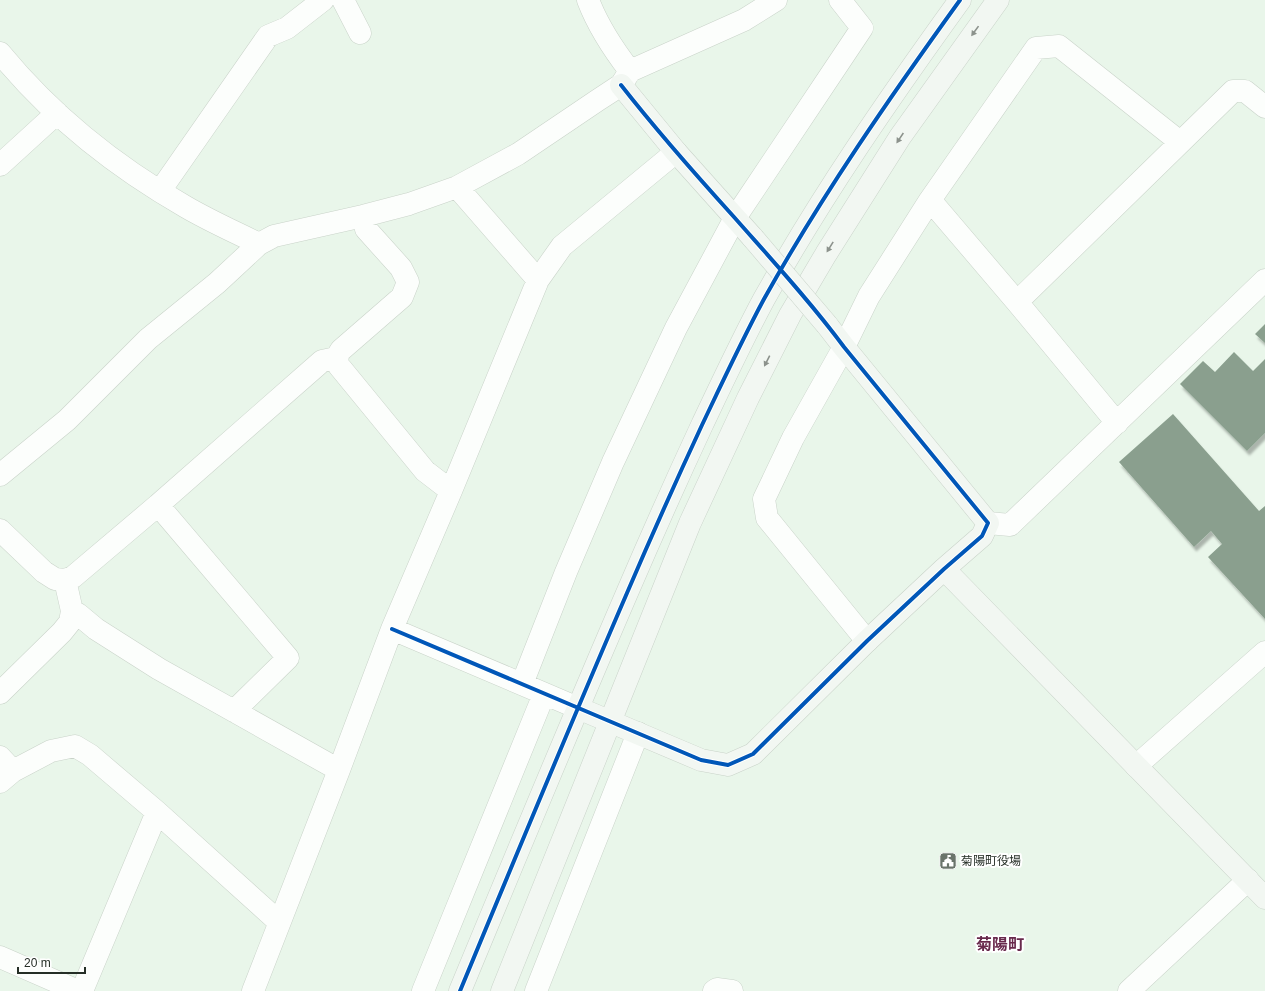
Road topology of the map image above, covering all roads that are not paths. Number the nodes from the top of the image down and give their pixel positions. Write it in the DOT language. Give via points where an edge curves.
graph roads {
  1 [pos="323,0"];
  2 [pos="343,0"];
  3 [pos="588,0"];
  4 [pos="776,0"];
  5 [pos="840,0"];
  6 [pos="960,0"];
  7 [pos="998,0"];
  8 [pos="360,33"];
  9 [pos="0,53"];
  10 [pos="626,78"];
  11 [pos="1265,107"];
  12 [pos="57,113"];
  13 [pos="1180,142"];
  14 [pos="676,152"];
  15 [pos="0,165"];
  16 [pos="458,187"];
  17 [pos="160,191"];
  18 [pos="930,200"];
  19 [pos="363,216"];
  20 [pos="735,218"];
  21 [pos="259,244"];
  22 [pos="538,280"];
  23 [pos="1265,280"];
  24 [pos="1018,302"];
  25 [pos="844,347"];
  26 [pos="336,358"];
  27 [pos="1117,423"];
  28 [pos="0,475"];
  29 [pos="451,491"];
  30 [pos="158,505"];
  31 [pos="988,523"];
  32 [pos="0,530"];
  33 [pos="944,568"];
  34 [pos="65,580"];
  35 [pos="72,611"];
  36 [pos="392,629"];
  37 [pos="867,641"];
  38 [pos="1265,652"];
  39 [pos="522,684"];
  40 [pos="0,693"];
  41 [pos="544,694"];
  42 [pos="578,708"];
  43 [pos="234,711"];
  44 [pos="611,722"];
  45 [pos="638,733"];
  46 [pos="1136,766"];
  47 [pos="4,770"];
  48 [pos="339,770"];
  49 [pos="157,812"];
  50 [pos="1248,880"];
  51 [pos="1265,898"];
  52 [pos="279,922"];
  53 [pos="0,957"];
  54 [pos="78,991"];
  55 [pos="82,991"];
  56 [pos="253,991"];
  57 [pos="423,991"];
  58 [pos="460,991"];
  59 [pos="502,991"];
  60 [pos="536,991"];
  61 [pos="714,991"];
  62 [pos="732,991"];
  63 [pos="1129,991"];
  1 -- 17 [label="street" via="287,28 268,36"];
  2 -- 8 [label="street"];
  3 -- 10 [label="street"];
  4 -- 10 [label="street" via="744,20"];
  5 -- 20 [label="street" via="862,28"];
  6 -- 42 [label="street" via="875,120 800,238 764,301 721,384 662,511"];
  7 -- 44 [label="street, one-way" via="900,137 790,315 690,523"];
  9 -- 12 [label="street"];
  10 -- 14 [label="street"];
  10 -- 16 [label="street" via="518,154"];
  11 -- 13 [label="street" via="1245,91 1233,91"];
  12 -- 15 [label="street"];
  12 -- 17 [label="street" via="120,165"];
  13 -- 18 [label="street" via="1059,46 1036,48"];
  13 -- 24 [label="street"];
  14 -- 20 [label="street"];
  14 -- 22 [label="street" via="562,246"];
  16 -- 19 [label="street"];
  16 -- 22 [label="street"];
  17 -- 21 [label="street" via="187,208"];
  18 -- 24 [label="street"];
  18 -- 25 [label="street" via="870,296"];
  19 -- 21 [label="street" via="274,236"];
  19 -- 26 [label="street" via="366,229 401,268 408,282 402,297 341,350"];
  20 -- 25 [label="street, bridge"];
  20 -- 39 [label="street" via="676,328 612,462"];
  21 -- 28 [label="street" via="217,283 148,339 68,420"];
  22 -- 29 [label="street"];
  23 -- 27 [label="street"];
  24 -- 27 [label="street"];
  25 -- 31 [label="street"];
  25 -- 37 [label="street" via="793,438 764,499 767,518"];
  26 -- 29 [label="street" via="339,366 425,471"];
  26 -- 30 [label="street" via="322,361"];
  27 -- 31 [label="street" via="1010,525"];
  29 -- 36 [label="street"];
  30 -- 34 [label="street" via="73,577"];
  30 -- 43 [label="street" via="288,658"];
  31 -- 33 [label="street" via="982,536"];
  32 -- 34 [label="street" via="44,572 55,579"];
  33 -- 37 [label="street"];
  33 -- 46 [label="street"];
  34 -- 35 [label="street"];
  35 -- 40 [label="street" via="70,622 62,632"];
  35 -- 43 [label="street" via="160,669"];
  36 -- 39 [label="street"];
  36 -- 48 [label="street"];
  37 -- 45 [label="street" via="753,754 728,765 701,760"];
  38 -- 46 [label="street"];
  39 -- 41 [label="street"];
  41 -- 42 [label="street"];
  41 -- 57 [label="street"];
  42 -- 44 [label="street"];
  42 -- 58 [label="street"];
  43 -- 48 [label="street"];
  44 -- 45 [label="street"];
  44 -- 59 [label="street"];
  45 -- 60 [label="street"];
  46 -- 50 [label="street"];
  47 -- 49 [label="street" via="51,751 75,746 90,755"];
  48 -- 52 [label="street"];
  49 -- 52 [label="street"];
  49 -- 55 [label="street"];
  50 -- 51 [label="street"];
  50 -- 63 [label="street"];
  52 -- 56 [label="street"];
  53 -- 54 [label="street"];
  61 -- 62 [label="street" via="717,988"];
}
